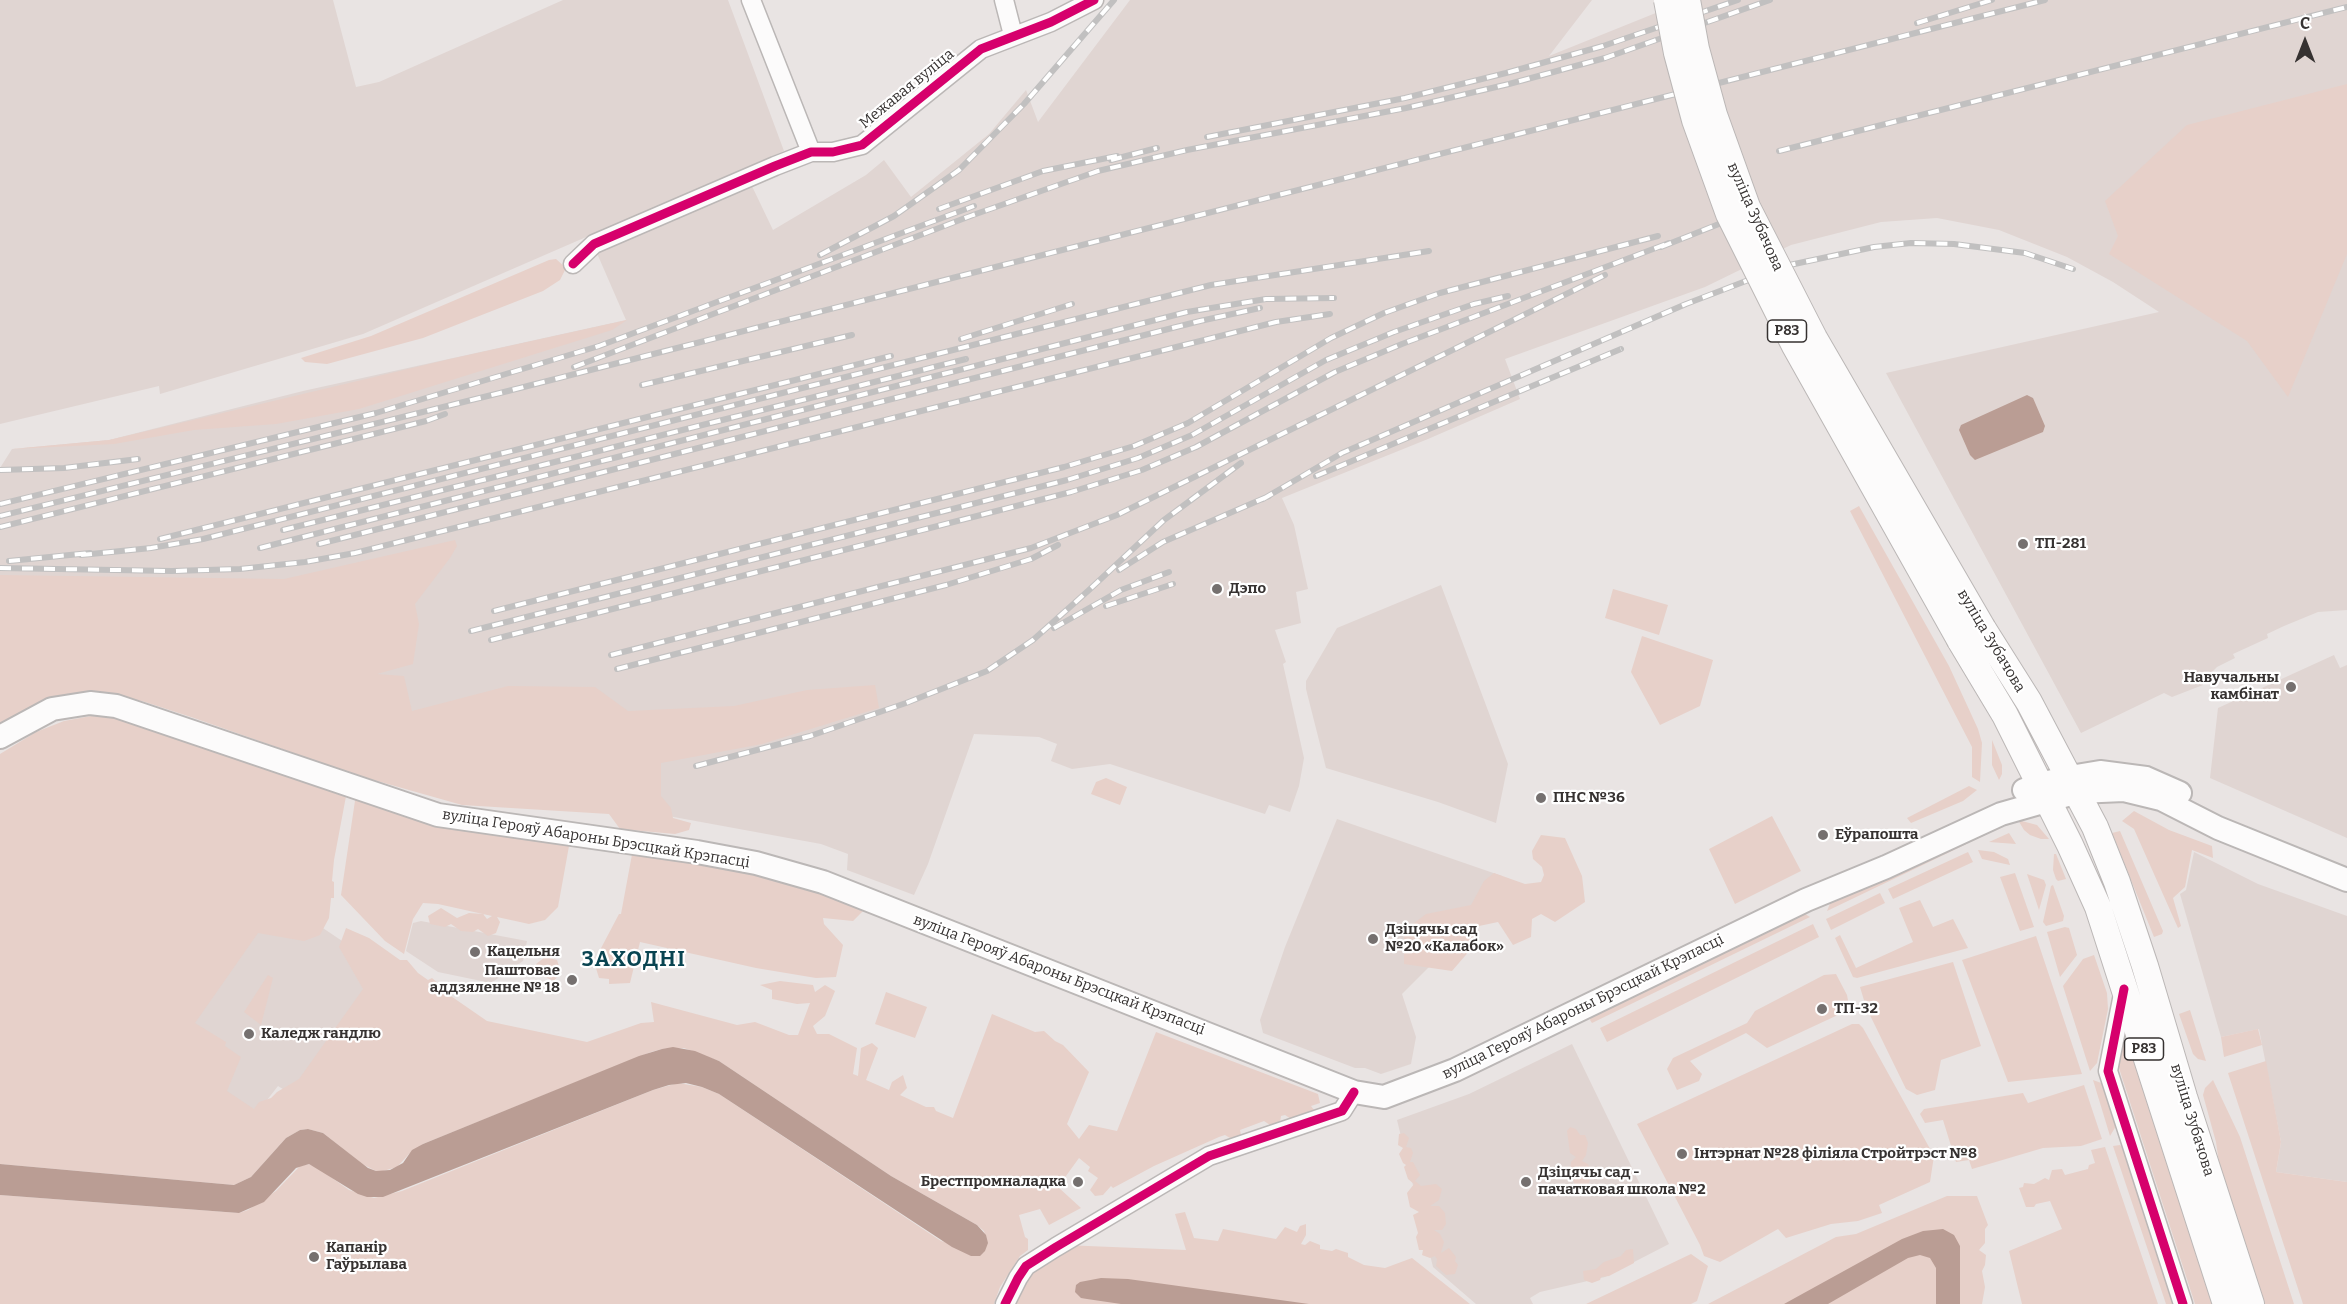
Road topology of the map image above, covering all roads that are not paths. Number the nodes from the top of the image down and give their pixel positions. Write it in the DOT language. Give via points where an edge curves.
graph roads {
  1 [pos="751,0"];
  2 [pos="1004,0"];
  3 [pos="1094,0"];
  4 [pos="1667,0"];
  5 [pos="1687,0"];
  6 [pos="1013,35"];
  7 [pos="811,152"];
  8 [pos="573,264"];
  9 [pos="0,737"];
  10 [pos="2074,785"];
  11 [pos="2044,792"];
  12 [pos="2347,880"];
  13 [pos="2124,989"];
  14 [pos="1354,1092"];
  15 [pos="1005,1304"];
  16 [pos="2183,1304"];
  17 [pos="2226,1304"];
  18 [pos="2251,1304"];
  1 -- 7 [label="street"];
  2 -- 6 [label="street"];
  3 -- 6 [label="street, Межавая вуліца" via="1051,22"];
  4 -- 11 [label="highway, вуліца Зубачова / Р83, bridge" via="1695,120 1729,214 1795,346 2005,715"];
  5 -- 10 [label="highway, вуліца Зубачова / Р83, bridge" via="1714,115 1747,207 1814,338"];
  6 -- 7 [label="street, Межавая вуліца" via="981,49 862,145"];
  7 -- 8 [label="street, Межавая вуліца" via="594,244"];
  9 -- 14 [label="main road, вуліца Герояў Абароны Брэсцкай Крэпасці" via="52,709 90,703 116,706 438,815 756,863 833,886"];
  10 -- 11 [label="main road, вуліца Герояў Абароны Брэсцкай Крэпасці"];
  10 -- 12 [label="main road, вуліца Герояў Абароны Брэсцкай Крэпасці" via="2100,772 2146,778 2181,793 2264,848"];
  10 -- 18 [label="highway, вуліца Зубачова / Р83" via="2120,892"];
  11 -- 13 [label="highway, вуліца Зубачова / Р83" via="2098,907"];
  11 -- 14 [label="main road, вуліца Герояў Абароны Брэсцкай Крэпасці" via="1918,839 1806,900 1436,1078 1384,1097"];
  13 -- 16 [label="street" via="2108,1071"];
  13 -- 17 [label="highway, вуліца Зубачова / Р83"];
  14 -- 15 [label="street" via="1342,1111 1209,1156 1056,1246 1026,1266"];
}
